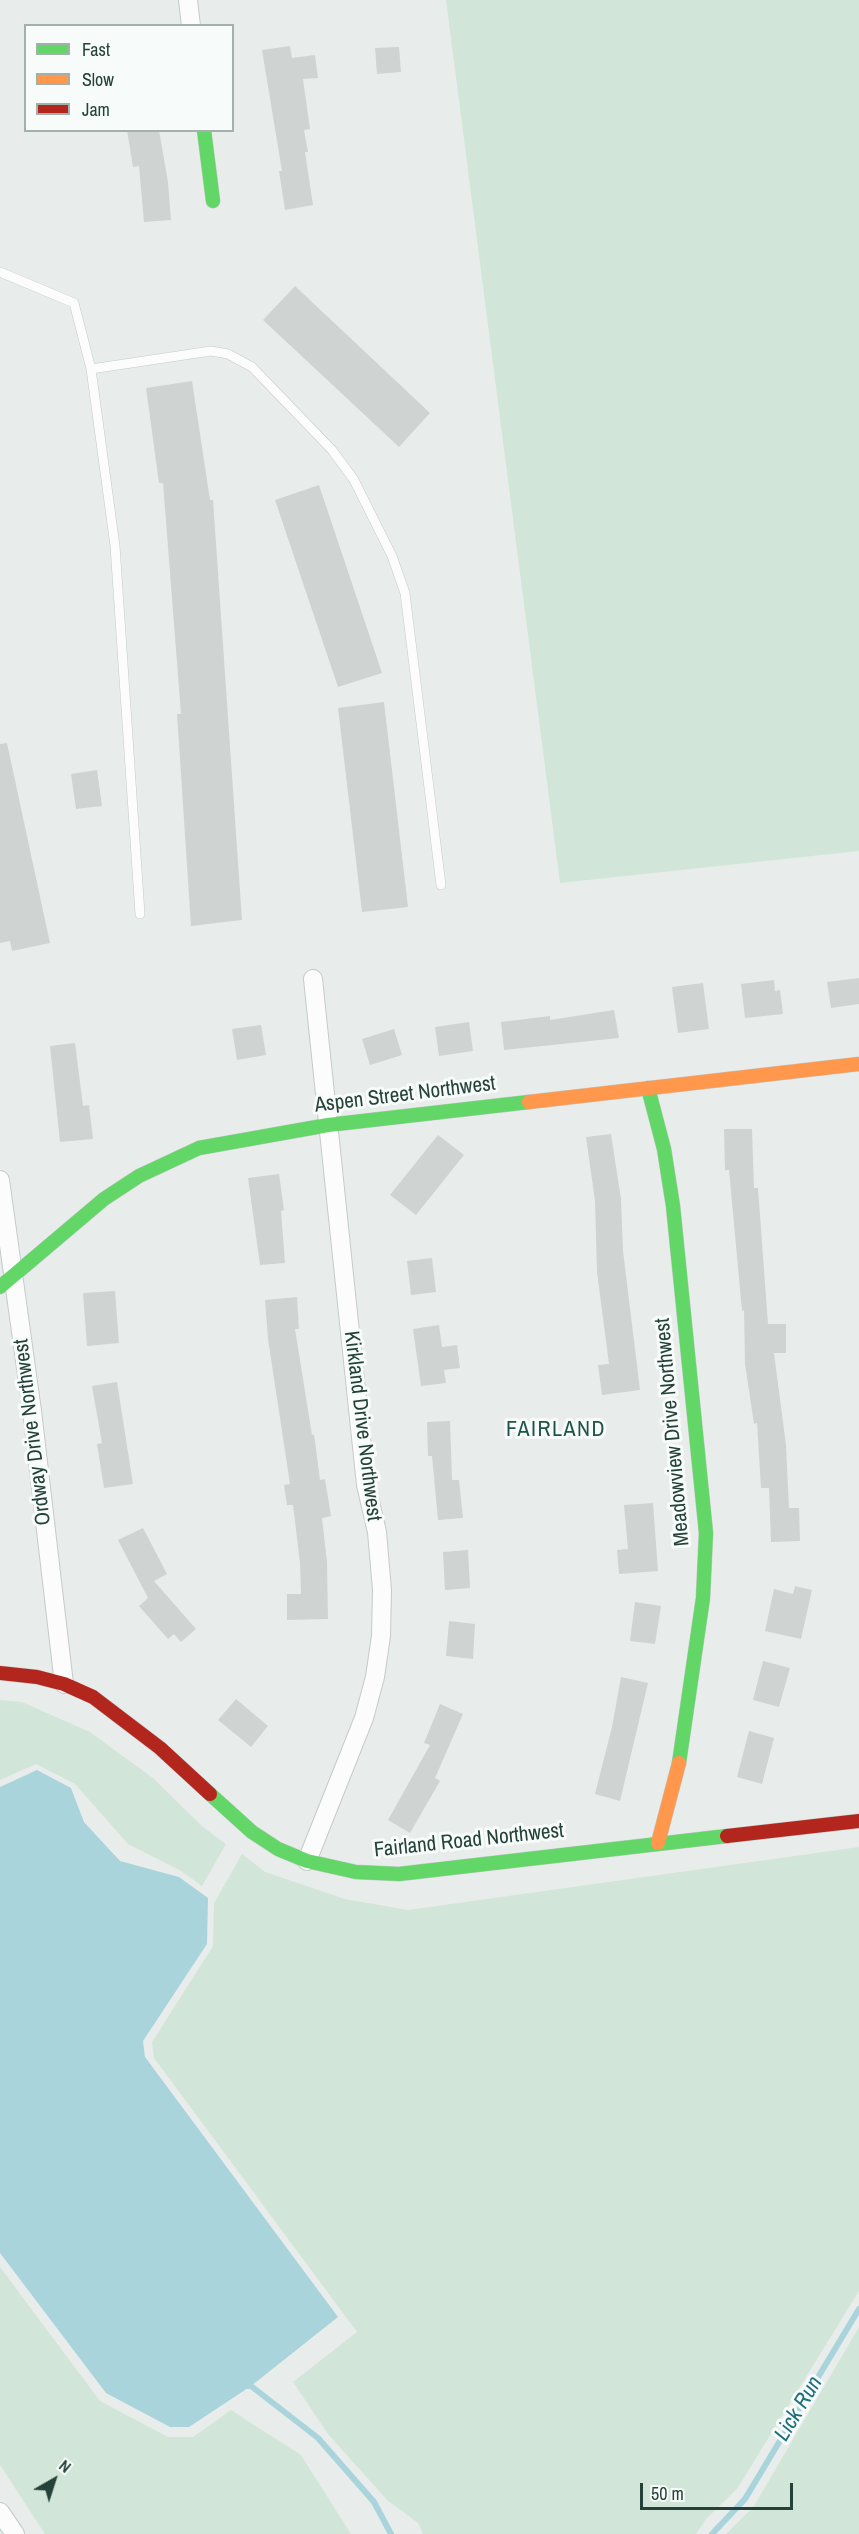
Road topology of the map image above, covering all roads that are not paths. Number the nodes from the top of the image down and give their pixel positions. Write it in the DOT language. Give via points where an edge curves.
graph roads {
  1 [pos="188,0"];
  2 [pos="191,24"];
  3 [pos="204,132"];
  4 [pos="213,201"];
  5 [pos="0,272"];
  6 [pos="91,369"];
  7 [pos="441,885"];
  8 [pos="140,914"];
  9 [pos="313,979"];
  10 [pos="859,1064"];
  11 [pos="648,1088"];
  12 [pos="328,1125"];
  13 [pos="0,1180"];
  14 [pos="7,1281"];
  15 [pos="0,1673"];
  16 [pos="64,1684"];
  17 [pos="859,1821"];
  18 [pos="658,1843"];
  19 [pos="307,1861"];
  20 [pos="0,2512"];
  21 [pos="15,2534"];
  1 -- 2 [label="street"];
  3 -- 4 [label="street"];
  5 -- 6 [label="lane" via="74,303"];
  6 -- 7 [label="lane" via="211,351 228,354 252,367 332,450 354,480 392,556 405,593"];
  6 -- 8 [label="lane" via="115,546"];
  9 -- 12 [label="street, Kirkland Drive Northwest"];
  10 -- 11 [label="street, Aspen Street Northwest"];
  11 -- 12 [label="street, Aspen Street Northwest"];
  11 -- 18 [label="street, Meadowview Drive Northwest" via="664,1149 673,1206 706,1533 703,1598 680,1761"];
  12 -- 14 [label="street, Aspen Street Northwest" via="199,1148 168,1161 104,1199"];
  12 -- 19 [label="street, Kirkland Drive Northwest" via="366,1485 376,1532 382,1590 381,1636 364,1718"];
  13 -- 14 [label="street, Ordway Drive Northwest"];
  14 -- 16 [label="street, Ordway Drive Northwest"];
  15 -- 16 [label="street, Fairland Road Northwest"];
  16 -- 19 [label="street, Fairland Road Northwest" via="117,1713 252,1832"];
  17 -- 18 [label="street, Fairland Road Northwest"];
  18 -- 19 [label="street, Fairland Road Northwest" via="399,1874 356,1872"];
  20 -- 21 [label="street"];
}
